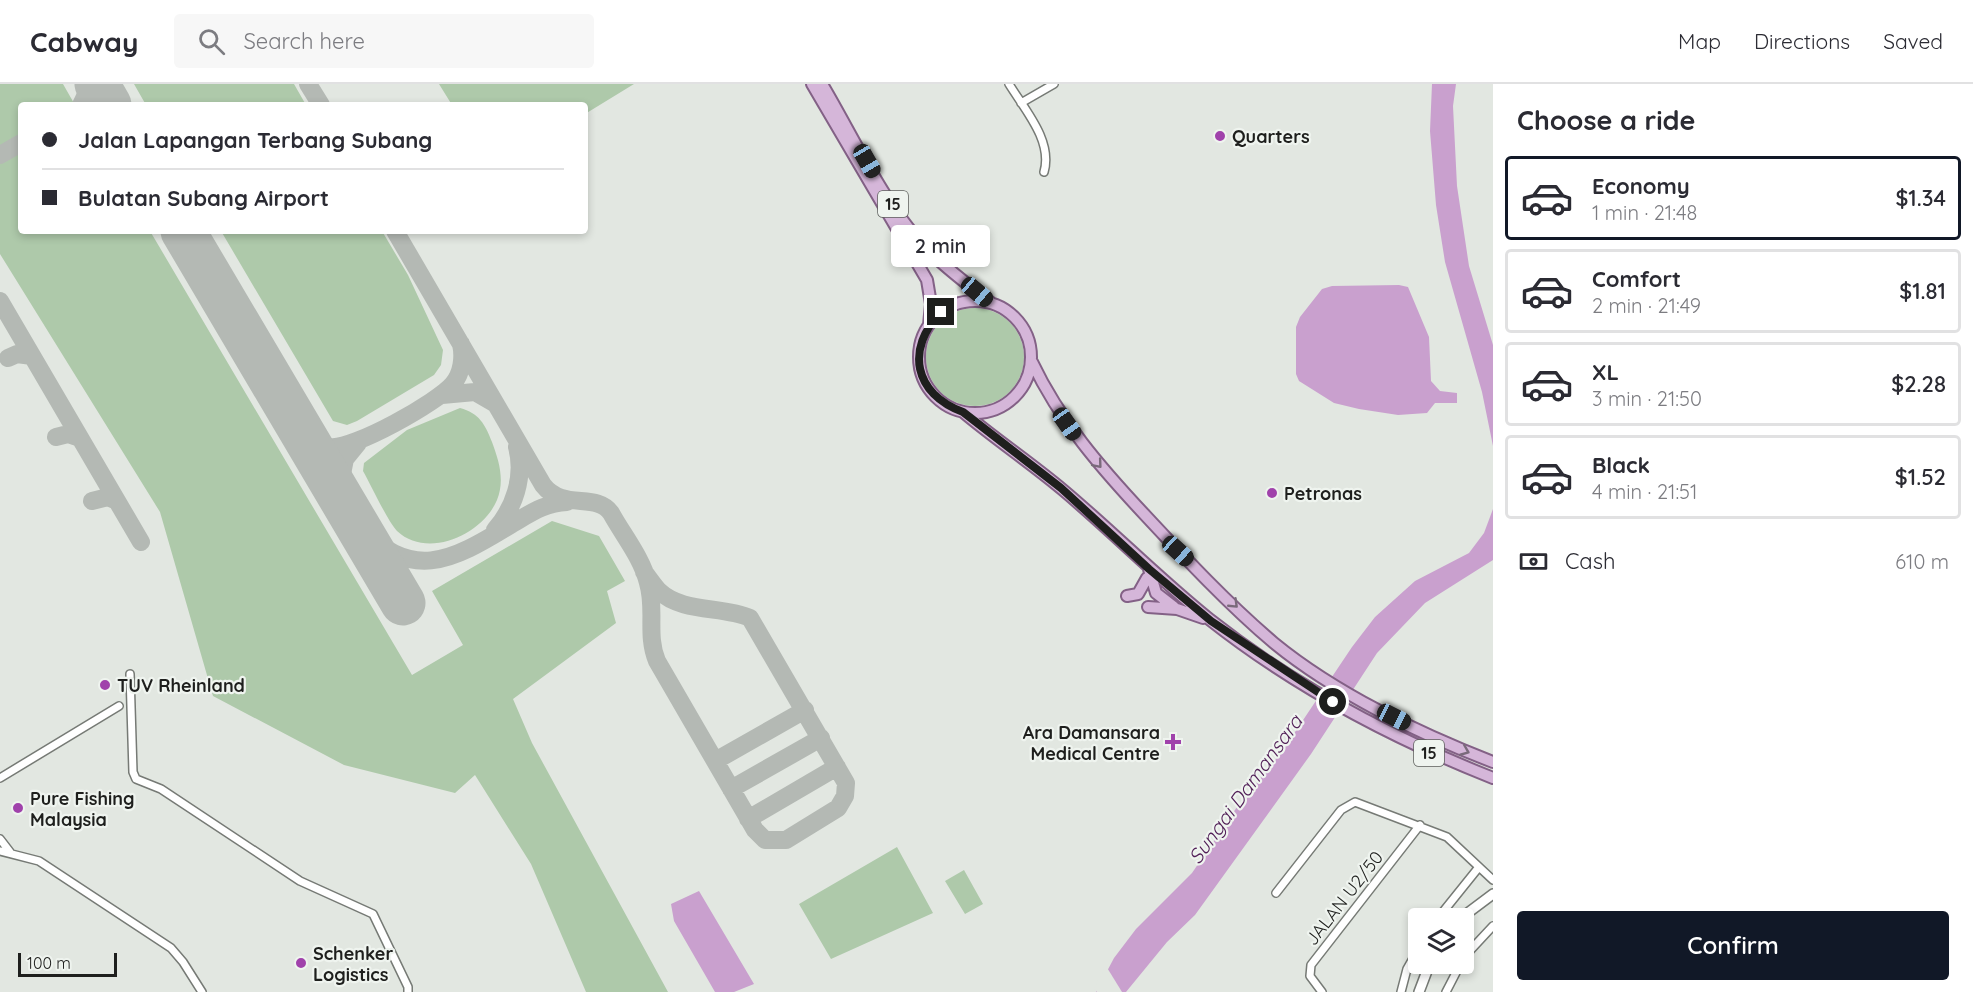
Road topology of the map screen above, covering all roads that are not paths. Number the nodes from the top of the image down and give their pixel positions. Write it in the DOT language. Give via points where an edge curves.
graph roads {
  1 [pos="812,84"];
  2 [pos="822,84"];
  3 [pos="1009,84"];
  4 [pos="1054,84"];
  5 [pos="1021,103"];
  6 [pos="1044,172"];
  7 [pos="991,303"];
  8 [pos="929,325"];
  9 [pos="1032,362"];
  10 [pos="963,412"];
  11 [pos="1147,571"];
  12 [pos="1126,596"];
  13 [pos="1177,609"];
  14 [pos="1211,621"];
  15 [pos="130,674"];
  16 [pos="119,706"];
  17 [pos="1493,762"];
  18 [pos="0,778"];
  19 [pos="1493,778"];
  20 [pos="1420,825"];
  21 [pos="0,839"];
  22 [pos="0,851"];
  23 [pos="10,852"];
  24 [pos="1479,867"];
  25 [pos="1493,880"];
  26 [pos="1276,893"];
  27 [pos="1493,894"];
  28 [pos="1446,908"];
  29 [pos="1474,908"];
  30 [pos="1493,926"];
  31 [pos="1474,946"];
  32 [pos="1408,967"];
  33 [pos="1426,974"];
  34 [pos="1455,974"];
  35 [pos="202,992"];
  36 [pos="408,992"];
  37 [pos="1322,992"];
  38 [pos="1401,992"];
  39 [pos="1419,992"];
  40 [pos="1446,992"];
  1 -- 8 [label="main road, 15" via="927,280"];
  2 -- 7 [label="main road, 15" via="915,235"];
  3 -- 5 [label="street"];
  4 -- 5 [label="street"];
  5 -- 6 [label="street" via="1046,147"];
  7 -- 8 [label="main road" via="956,304"];
  7 -- 9 [label="main road, 15" via="1009,312 1025,329"];
  8 -- 10 [label="main road, 15" via="920,346 920,370 935,397"];
  9 -- 10 [label="main road" via="1024,385 1009,403 987,412"];
  9 -- 17 [label="main road, 15, one-way" via="1054,405 1105,472 1178,551 1274,642 1375,707"];
  10 -- 11 [label="main road, 15" via="1061,488"];
  11 -- 12 [label="main road" via="1138,594"];
  11 -- 13 [label="main road" via="1156,593"];
  11 -- 13 [label="main road" via="1148,603"];
  11 -- 14 [label="main road, 15"];
  13 -- 14 [label="main road"];
  14 -- 19 [label="main road, 15" via="1367,722 1426,752"];
  15 -- 36 [label="street" via="136,779 161,789 300,881 373,914"];
  16 -- 18 [label="street"];
  20 -- 24 [label="street" via="1447,837"];
  20 -- 26 [label="street" via="1350,803"];
  20 -- 37 [label="street, JALAN U2/50" via="1311,965 1310,976"];
  21 -- 23 [label="street"];
  22 -- 23 [label="street"];
  23 -- 35 [label="street" via="39,861 171,948"];
  24 -- 25 [label="street"];
  24 -- 28 [label="street"];
  27 -- 29 [label="street"];
  30 -- 31 [label="street"];
  32 -- 38 [label="street"];
  33 -- 39 [label="street"];
  34 -- 40 [label="street"];
}
